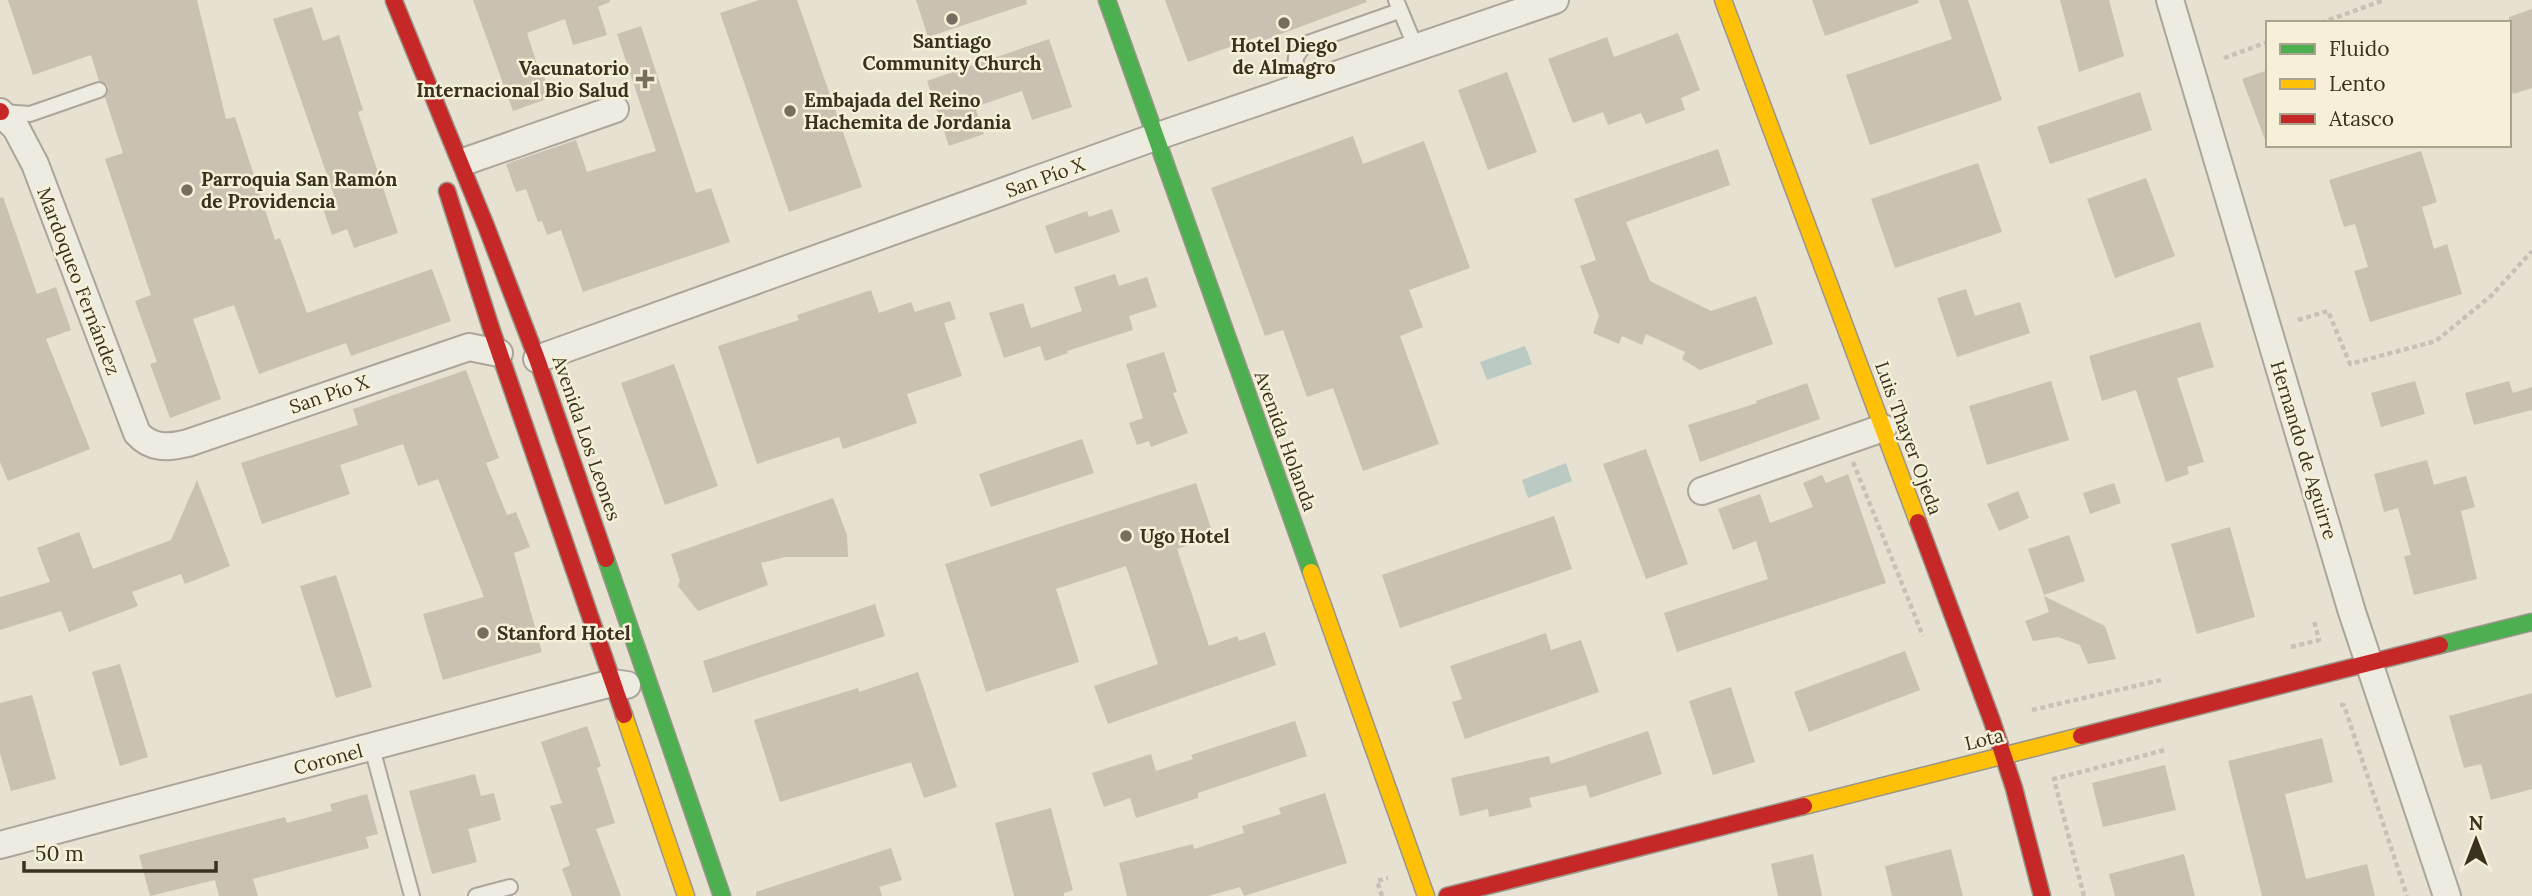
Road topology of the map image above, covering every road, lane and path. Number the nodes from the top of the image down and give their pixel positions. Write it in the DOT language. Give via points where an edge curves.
graph roads {
  1 [pos="1107,0"];
  2 [pos="1555,0"];
  3 [pos="1723,0"];
  4 [pos="2170,0"];
  5 [pos="2384,0"];
  6 [pos="394,1"];
  7 [pos="1398,5"];
  8 [pos="2326,21"];
  9 [pos="2266,43"];
  10 [pos="1416,48"];
  11 [pos="2224,58"];
  12 [pos="447,87"];
  13 [pos="99,90"];
  14 [pos="1294,90"];
  15 [pos="615,109"];
  16 [pos="0,112"];
  17 [pos="430,131"];
  18 [pos="1155,137"];
  19 [pos="469,160"];
  20 [pos="441,170"];
  21 [pos="486,226"];
  22 [pos="2532,251"];
  23 [pos="2298,320"];
  24 [pos="499,353"];
  25 [pos="537,359"];
  26 [pos="1883,428"];
  27 [pos="159,446"];
  28 [pos="1850,454"];
  29 [pos="1702,491"];
  30 [pos="2314,621"];
  31 [pos="2532,622"];
  32 [pos="1926,643"];
  33 [pos="2287,648"];
  34 [pos="2369,663"];
  35 [pos="2168,679"];
  36 [pos="612,683"];
  37 [pos="654,697"];
  38 [pos="2334,707"];
  39 [pos="2032,710"];
  40 [pos="372,748"];
  41 [pos="2003,756"];
  42 [pos="2054,779"];
  43 [pos="0,845"];
  44 [pos="1377,881"];
  45 [pos="510,887"];
  46 [pos="412,896"];
  47 [pos="476,896"];
  48 [pos="686,896"];
  49 [pos="722,896"];
  50 [pos="1382,896"];
  51 [pos="1426,896"];
  52 [pos="1447,896"];
  53 [pos="2042,896"];
  54 [pos="2084,896"];
  55 [pos="2407,896"];
  56 [pos="2447,896"];
  1 -- 18 [label="street, Avenida Holanda"];
  2 -- 10 [label="street, San Pío X"];
  3 -- 26 [label="street, Luis Thayer Ojeda"];
  4 -- 34 [label="street, Hernando de Aguirre"];
  5 -- 8 [label="path"];
  6 -- 17 [label="street, Avenida Los Leones"];
  6 -- 21 [label="street, Avenida Los Leones"];
  7 -- 10 [label="lane"];
  7 -- 14 [label="lane" via="1306,44 1296,57"];
  9 -- 11 [label="path"];
  10 -- 14 [label="street, San Pío X"];
  12 -- 19 [label="street"];
  13 -- 16 [label="lane" via="30,114"];
  14 -- 18 [label="street, San Pío X"];
  15 -- 19 [label="street"];
  16 -- 27 [label="street, Mardoqueo Fernández" via="16,128 35,164 137,433 145,442"];
  18 -- 25 [label="street, San Pío X"];
  18 -- 51 [label="street, Avenida Holanda"];
  19 -- 21 [label="street"];
  20 -- 24 [label="street"];
  21 -- 25 [label="street, Avenida Los Leones"];
  22 -- 23 [label="path" via="2491,296 2436,341 2350,364 2328,311"];
  24 -- 27 [label="street, San Pío X" via="478,347 459,349 188,443"];
  24 -- 36 [label="street"];
  25 -- 37 [label="street, Avenida Los Leones"];
  26 -- 29 [label="street"];
  26 -- 41 [label="street, Luis Thayer Ojeda"];
  28 -- 32 [label="path"];
  30 -- 33 [label="path" via="2319,640"];
  31 -- 34 [label="street, Lota"];
  34 -- 41 [label="street, Lota"];
  34 -- 56 [label="street, Hernando de Aguirre"];
  35 -- 39 [label="path"];
  36 -- 37 [label="street" via="633,686"];
  36 -- 40 [label="street, Coronel"];
  36 -- 48 [label="street"];
  37 -- 49 [label="street, Avenida Los Leones"];
  38 -- 55 [label="path" via="2344,705"];
  40 -- 43 [label="street, Coronel"];
  40 -- 46 [label="lane"];
  41 -- 52 [label="street, Lota"];
  41 -- 53 [label="street, Luis Thayer Ojeda"];
  42 -- 54 [label="path"];
  44 -- 50 [label="path"];
  45 -- 47 [label="lane"];
}
